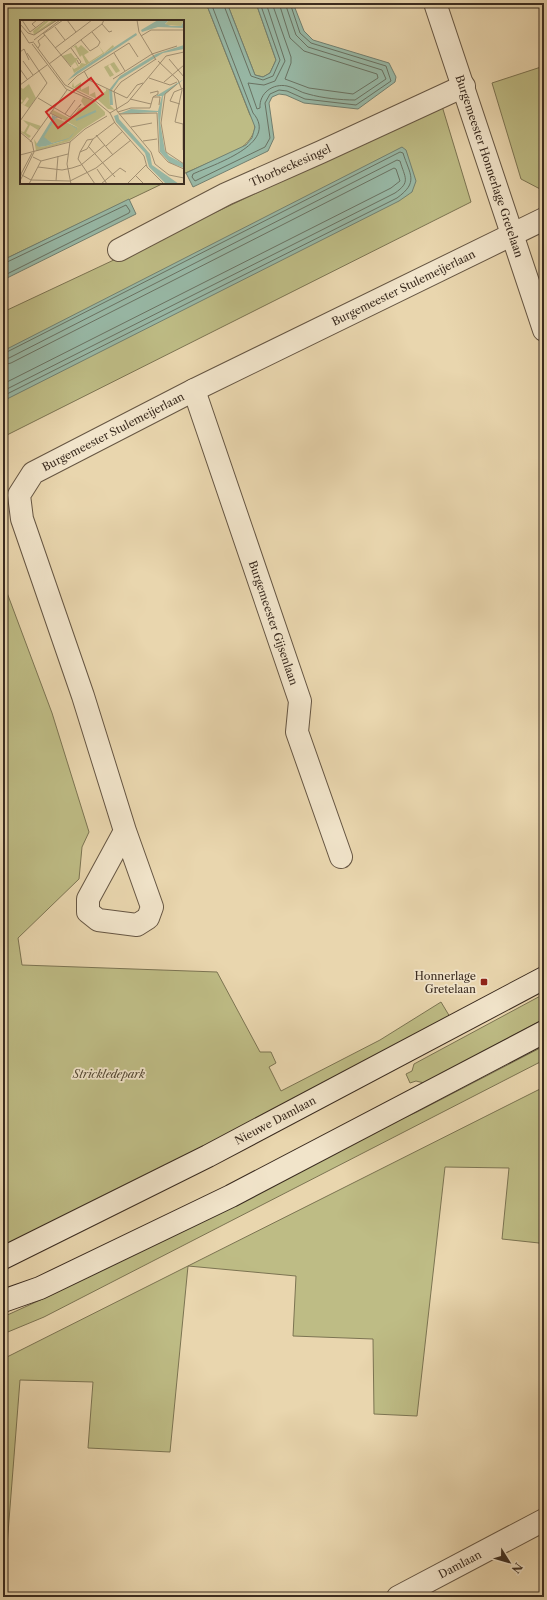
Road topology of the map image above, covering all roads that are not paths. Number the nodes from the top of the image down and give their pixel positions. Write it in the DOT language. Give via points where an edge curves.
graph roads {
  1 [pos="435,3"];
  2 [pos="464,86"];
  3 [pos="544,219"];
  4 [pos="512,234"];
  5 [pos="119,250"];
  6 [pos="544,330"];
  7 [pos="194,390"];
  8 [pos="125,831"];
  9 [pos="340,858"];
  10 [pos="544,978"];
  11 [pos="544,1032"];
  12 [pos="3,1258"];
  13 [pos="3,1301"];
  14 [pos="544,1520"];
  15 [pos="398,1597"];
  1 -- 2 [label="street, Burgemeester Honnerlage Gretelaan"];
  2 -- 4 [label="street, Burgemeester Honnerlage Gretelaan"];
  2 -- 5 [label="street, Thorbeckesingel" via="226,194"];
  3 -- 4 [label="street"];
  4 -- 6 [label="street, Burgemeester Honnerlage Gretelaan"];
  4 -- 7 [label="street, Burgemeester Stulemeijerlaan"];
  7 -- 8 [label="street, Burgemeester Stulemeijerlaan" via="33,473 19,495 22,519 83,696"];
  7 -- 9 [label="street, Burgemeester Gijsenlaan" via="300,701 297,732"];
  10 -- 12 [label="street, Nieuwe Damlaan" via="208,1156"];
  11 -- 13 [label="street" via="231,1196 40,1288"];
  14 -- 15 [label="street, Damlaan"];
}
